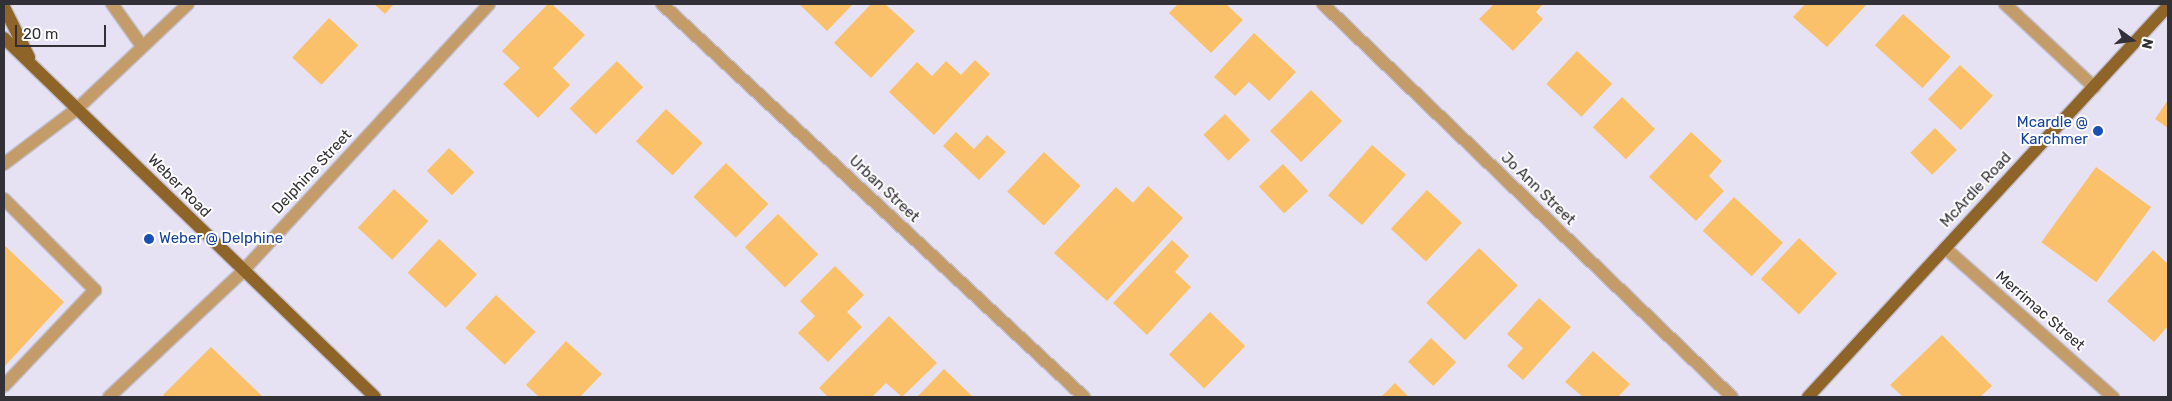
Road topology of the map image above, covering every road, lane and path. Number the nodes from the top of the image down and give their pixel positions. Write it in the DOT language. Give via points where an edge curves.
graph roads {
  1 [pos="112,4"];
  2 [pos="188,4"];
  3 [pos="488,4"];
  4 [pos="662,4"];
  5 [pos="1323,4"];
  6 [pos="2005,4"];
  7 [pos="2168,6"];
  8 [pos="4,8"];
  9 [pos="4,38"];
  10 [pos="142,46"];
  11 [pos="34,66"];
  12 [pos="2094,87"];
  13 [pos="78,108"];
  14 [pos="4,164"];
  15 [pos="4,199"];
  16 [pos="1945,248"];
  17 [pos="242,272"];
  18 [pos="4,386"];
  19 [pos="109,397"];
  20 [pos="375,397"];
  21 [pos="1084,397"];
  22 [pos="1732,397"];
  23 [pos="1808,397"];
  24 [pos="2113,397"];
  1 -- 10 [label="street"];
  2 -- 10 [label="street"];
  3 -- 17 [label="street, Delphine Street"];
  4 -- 21 [label="street, Urban Street"];
  5 -- 22 [label="street, Jo Ann Street"];
  6 -- 12 [label="street"];
  7 -- 12 [label="main road, McArdle Road"];
  8 -- 11 [label="main road"];
  9 -- 11 [label="main road, Weber Road"];
  10 -- 13 [label="street"];
  11 -- 13 [label="main road, Weber Road"];
  12 -- 16 [label="main road, McArdle Road"];
  13 -- 14 [label="street"];
  13 -- 17 [label="main road, Weber Road"];
  15 -- 18 [label="street" via="95,290"];
  16 -- 23 [label="main road, McArdle Road"];
  16 -- 24 [label="street, Merrimac Street"];
  17 -- 19 [label="street, Delphine Street"];
  17 -- 20 [label="main road, Weber Road"];
}
